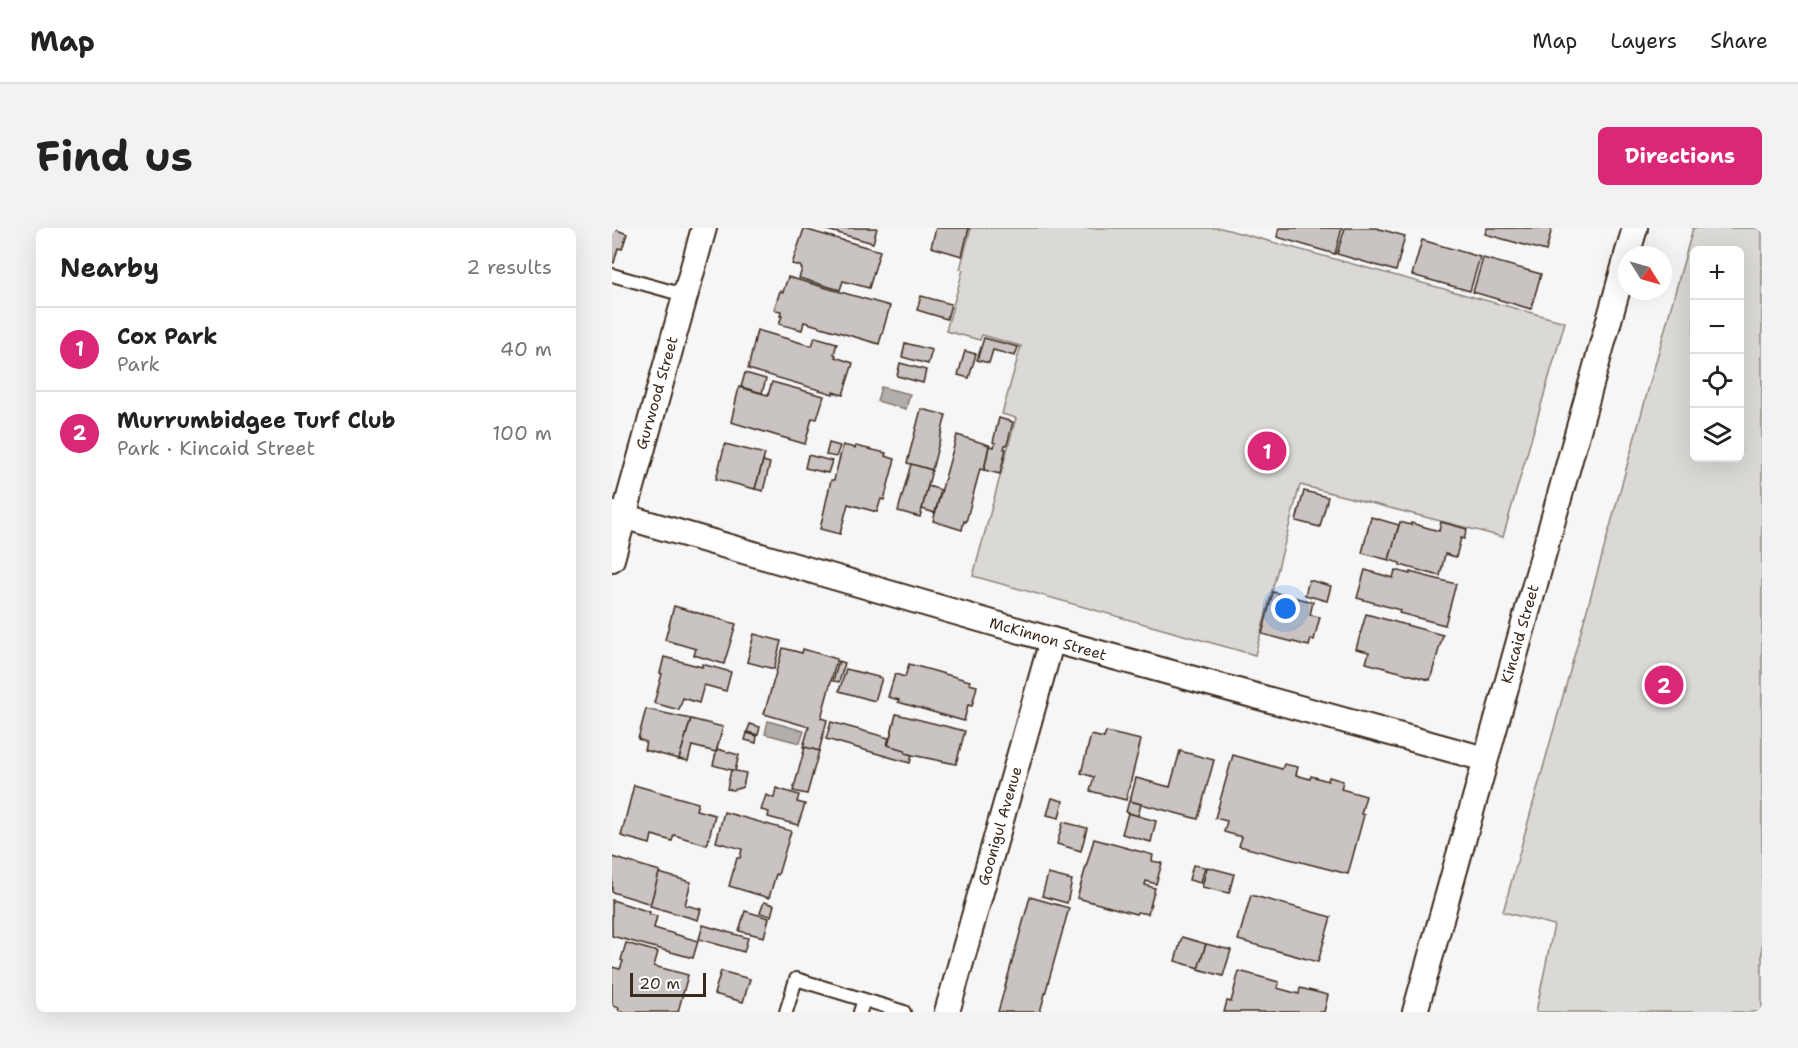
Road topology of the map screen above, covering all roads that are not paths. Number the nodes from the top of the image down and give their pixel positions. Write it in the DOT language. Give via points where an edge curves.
graph roads {
  1 [pos="704,228"];
  2 [pos="1635,228"];
  3 [pos="1630,246"];
  4 [pos="612,275"];
  5 [pos="1618,287"];
  6 [pos="684,295"];
  7 [pos="617,515"];
  8 [pos="612,559"];
  9 [pos="1052,640"];
  10 [pos="1485,759"];
  11 [pos="862,1006"];
  12 [pos="786,1012"];
  13 [pos="904,1012"];
  14 [pos="947,1012"];
  15 [pos="1415,1012"];
  1 -- 6 [label="street, Gurwood Street"];
  2 -- 3 [label="street, Kincaid Street"];
  4 -- 6 [label="lane"];
  5 -- 10 [label="street, Kincaid Street"];
  6 -- 7 [label="street, Gurwood Street"];
  7 -- 8 [label="street, Gurwood Street"];
  7 -- 9 [label="street, McKinnon Street"];
  9 -- 10 [label="street, McKinnon Street"];
  9 -- 14 [label="street, Goonigul Avenue"];
  10 -- 15 [label="street, Kincaid Street"];
  11 -- 12 [label="lane" via="796,979"];
  11 -- 13 [label="lane"];
}
